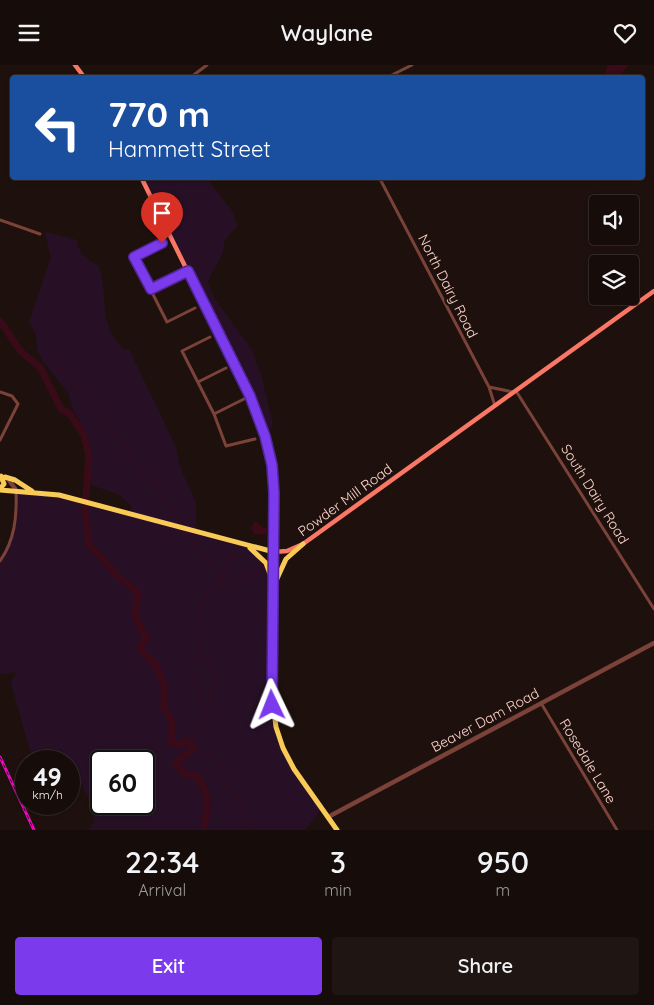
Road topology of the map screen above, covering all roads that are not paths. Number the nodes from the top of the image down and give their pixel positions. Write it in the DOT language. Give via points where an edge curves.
graph roads {
  1 [pos="206,65"];
  2 [pos="412,65"];
  3 [pos="194,75"];
  4 [pos="392,75"];
  5 [pos="142,180"];
  6 [pos="380,180"];
  7 [pos="0,220"];
  8 [pos="40,234"];
  9 [pos="162,243"];
  10 [pos="188,271"];
  11 [pos="151,289"];
  12 [pos="654,291"];
  13 [pos="195,307"];
  14 [pos="210,337"];
  15 [pos="226,368"];
  16 [pos="198,382"];
  17 [pos="489,387"];
  18 [pos="0,392"];
  19 [pos="515,392"];
  20 [pos="250,396"];
  21 [pos="495,406"];
  22 [pos="214,414"];
  23 [pos="255,439"];
  24 [pos="0,440"];
  25 [pos="2,476"];
  26 [pos="0,490"];
  27 [pos="16,491"];
  28 [pos="32,491"];
  29 [pos="303,544"];
  30 [pos="248,546"];
  31 [pos="274,552"];
  32 [pos="0,561"];
  33 [pos="274,586"];
  34 [pos="654,609"];
  35 [pos="654,643"];
  36 [pos="540,703"];
  37 [pos="328,817"];
  38 [pos="337,830"];
  39 [pos="617,830"];
  1 -- 3 [label="street"];
  2 -- 4 [label="street"];
  5 -- 10 [label="main road"];
  6 -- 17 [label="street, North Dairy Road"];
  7 -- 8 [label="street"];
  9 -- 11 [label="street" via="134,257"];
  10 -- 11 [label="street"];
  10 -- 20 [label="main road"];
  11 -- 13 [label="street" via="167,322"];
  12 -- 19 [label="main road, Powder Mill Road"];
  14 -- 16 [label="street" via="182,351"];
  15 -- 16 [label="street"];
  16 -- 22 [label="street"];
  17 -- 19 [label="street"];
  17 -- 21 [label="street, North Dairy Road"];
  18 -- 24 [label="street" via="12,396 18,405"];
  19 -- 21 [label="main road, Powder Mill Road"];
  19 -- 34 [label="street, South Dairy Road"];
  20 -- 22 [label="street"];
  20 -- 31 [label="main road" via="272,465"];
  21 -- 29 [label="main road, Powder Mill Road"];
  22 -- 23 [label="street" via="226,446"];
  25 -- 26 [label="main road" via="4,484"];
  25 -- 27 [label="street" via="10,480"];
  25 -- 28 [label="main road"];
  26 -- 27 [label="main road, Powder Mill Road"];
  27 -- 28 [label="main road, Powder Mill Road"];
  27 -- 32 [label="street" via="16,521"];
  28 -- 30 [label="main road, Powder Mill Road" via="90,503"];
  29 -- 31 [label="main road, Powder Mill Road"];
  29 -- 33 [label="main road" via="281,566"];
  30 -- 31 [label="main road, Powder Mill Road"];
  30 -- 33 [label="main road" via="266,563"];
  31 -- 33 [label="main road"];
  33 -- 37 [label="main road" via="271,687 276,727 294,769"];
  35 -- 36 [label="street, Beaver Dam Road"];
  36 -- 37 [label="street, Beaver Dam Road"];
  36 -- 39 [label="street, Rosedale Lane"];
  37 -- 38 [label="main road"];
}
